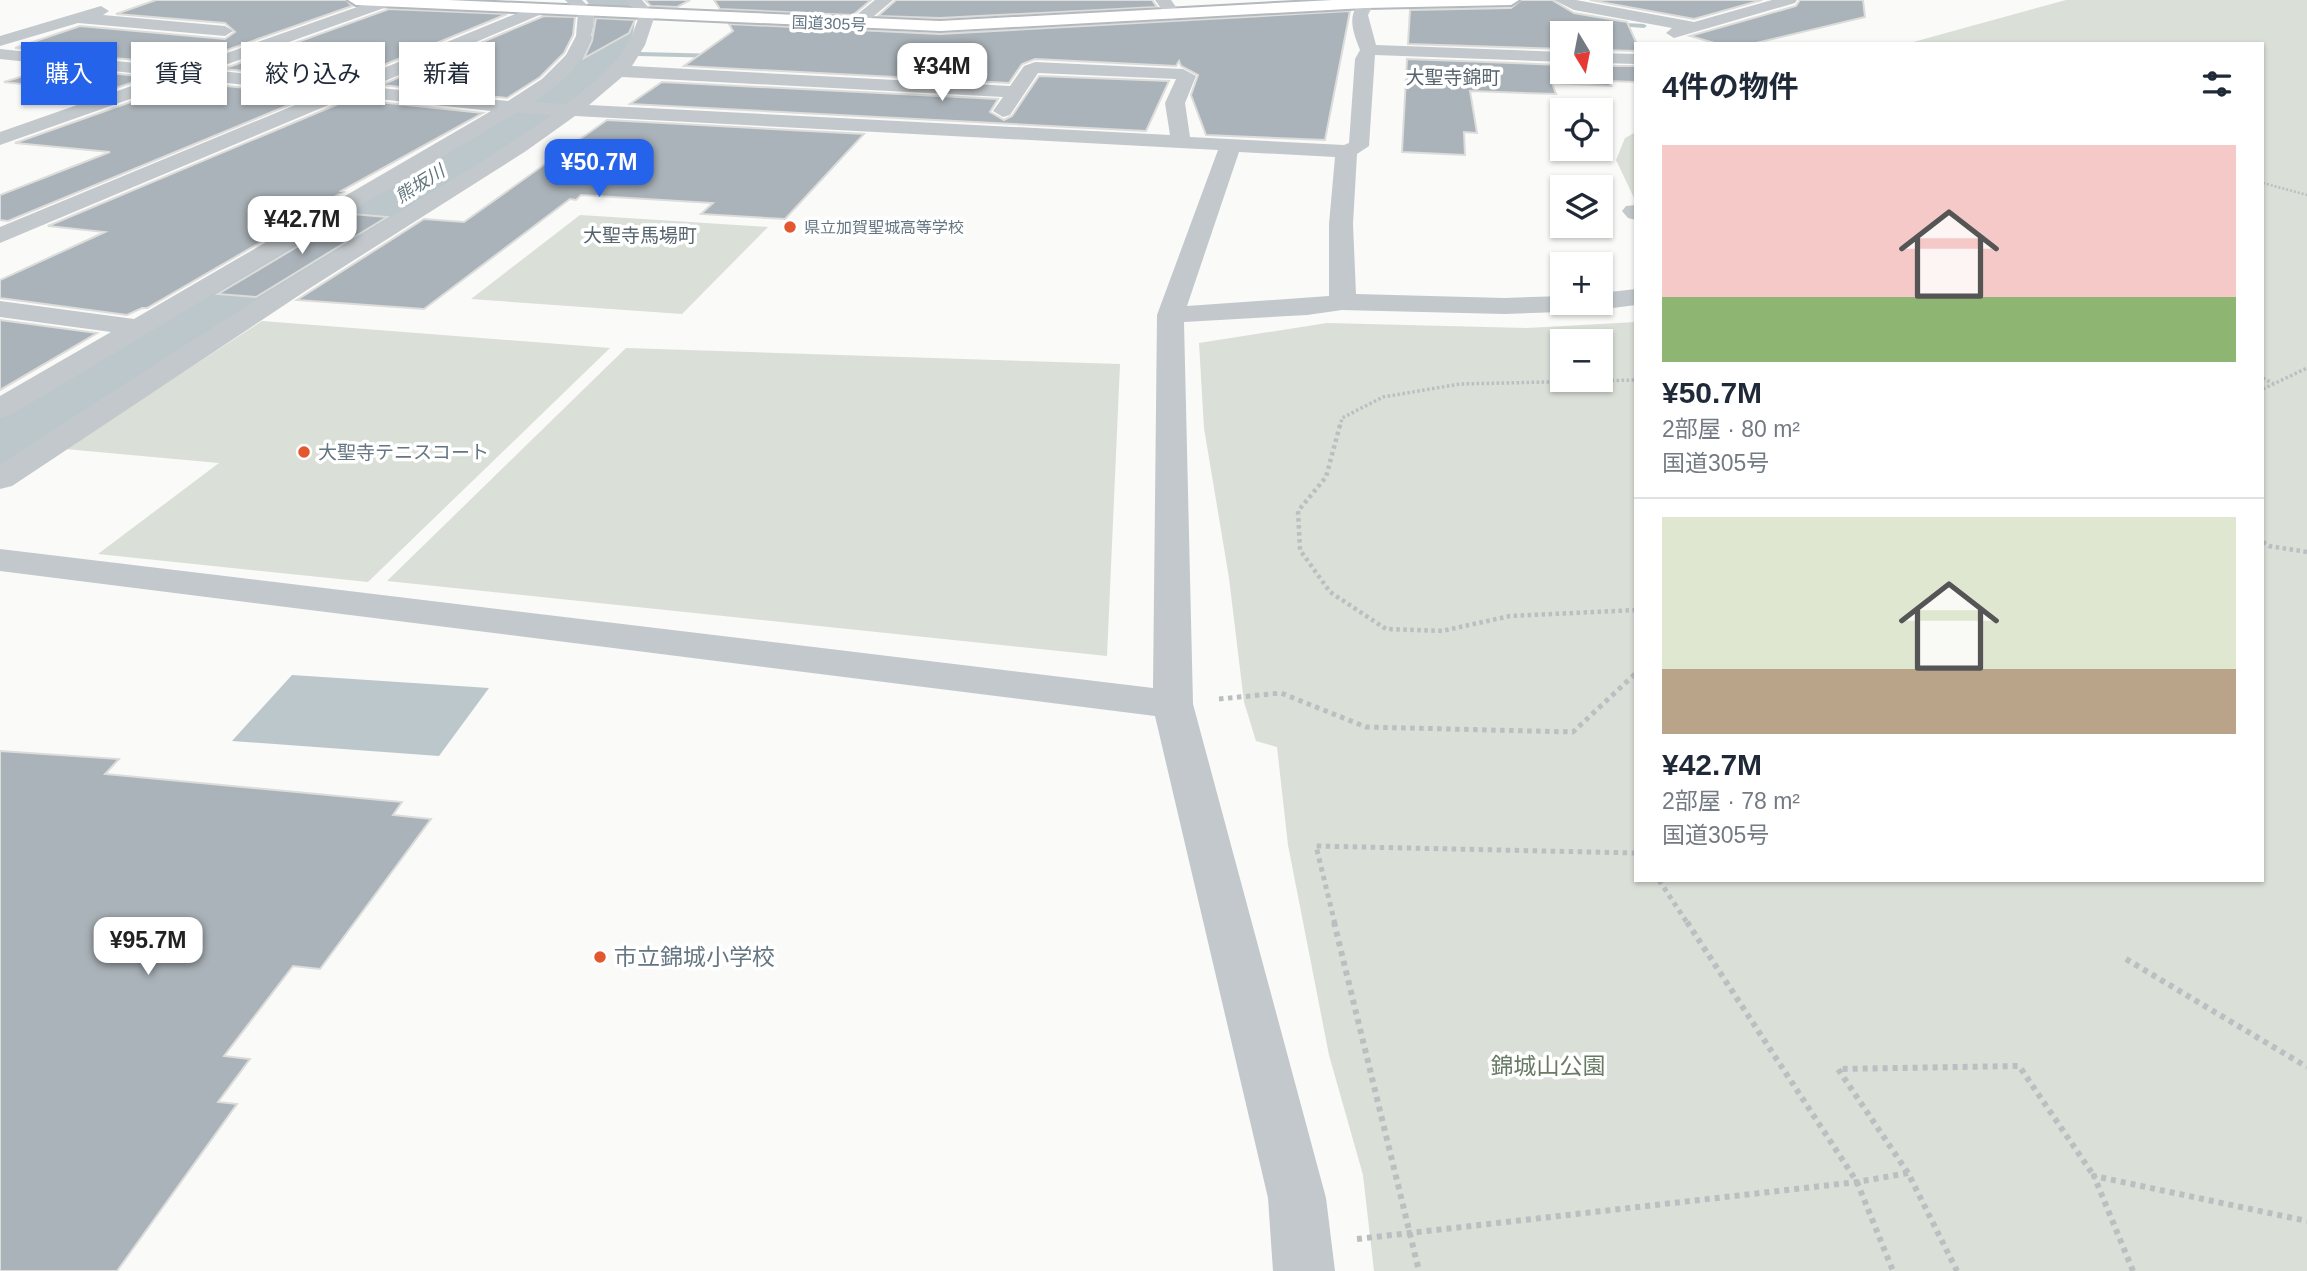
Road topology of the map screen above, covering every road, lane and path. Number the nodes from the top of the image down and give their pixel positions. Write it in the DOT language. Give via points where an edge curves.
graph roads {
  1 [pos="356,0"];
  2 [pos="885,0"];
  3 [pos="1511,0"];
  4 [pos="1562,0"];
  5 [pos="1790,0"];
  6 [pos="389,1"];
  7 [pos="1370,2"];
  8 [pos="128,4"];
  9 [pos="1262,4"];
  10 [pos="1168,7"];
  11 [pos="587,8"];
  12 [pos="538,10"];
  13 [pos="639,10"];
  14 [pos="78,18"];
  15 [pos="855,24"];
  16 [pos="1699,28"];
  17 [pos="225,31"];
  18 [pos="0,41"];
  19 [pos="1672,42"];
  20 [pos="1369,50"];
  21 [pos="0,54"];
  22 [pos="227,57"];
  23 [pos="1550,57"];
  24 [pos="1614,58"];
  25 [pos="1634,59"];
  26 [pos="131,67"];
  27 [pos="618,71"];
  28 [pos="385,75"];
  29 [pos="131,91"];
  30 [pos="1016,92"];
  31 [pos="385,93"];
  32 [pos="313,105"];
  33 [pos="517,108"];
  34 [pos="569,111"];
  35 [pos="990,132"];
  36 [pos="0,139"];
  37 [pos="1181,143"];
  38 [pos="1230,146"];
  39 [pos="1346,151"];
  40 [pos="2264,183"];
  41 [pos="2307,195"];
  42 [pos="0,236"];
  43 [pos="1634,297"];
  44 [pos="1613,300"];
  45 [pos="1342,302"];
  46 [pos="1550,304"];
  47 [pos="0,309"];
  48 [pos="1170,315"];
  49 [pos="136,327"];
  50 [pos="2307,368"];
  51 [pos="2264,379"];
  52 [pos="1634,380"];
  53 [pos="2274,384"];
  54 [pos="2264,389"];
  55 [pos="0,409"];
  56 [pos="0,479"];
  57 [pos="2264,542"];
  58 [pos="2307,552"];
  59 [pos="0,560"];
  60 [pos="1634,610"];
  61 [pos="1634,675"];
  62 [pos="1173,704"];
  63 [pos="1634,853"];
  64 [pos="1660,882"];
  65 [pos="2126,959"];
  66 [pos="2307,1067"];
  67 [pos="1908,1173"];
  68 [pos="2094,1176"];
  69 [pos="1857,1182"];
  70 [pos="2307,1221"];
  71 [pos="1412,1234"];
  72 [pos="1303,1258"];
  73 [pos="1419,1271"];
  74 [pos="1893,1271"];
  75 [pos="1957,1271"];
  76 [pos="2133,1271"];
  1 -- 6 [label="highway, 国道305号"];
  2 -- 15 [label="street"];
  3 -- 7 [label="highway, 国道305号"];
  4 -- 16 [label="street"];
  5 -- 16 [label="street"];
  6 -- 12 [label="highway, 国道305号"];
  6 -- 22 [label="street"];
  7 -- 9 [label="highway, 国道305号"];
  7 -- 20 [label="street" via="1361,10 1359,25"];
  8 -- 14 [label="street"];
  9 -- 10 [label="highway, 国道305号"];
  10 -- 15 [label="highway, 国道305号" via="975,25"];
  11 -- 12 [label="highway, 国道305号"];
  11 -- 13 [label="highway, 国道305号"];
  11 -- 33 [label="street" via="584,39 570,63"];
  12 -- 28 [label="street"];
  13 -- 15 [label="highway, 国道305号"];
  13 -- 27 [label="street" via="642,36"];
  14 -- 17 [label="street"];
  14 -- 18 [label="street"];
  16 -- 19 [label="street" via="1676,32 1668,38"];
  20 -- 23 [label="street"];
  20 -- 39 [label="street" via="1364,59 1359,146"];
  21 -- 26 [label="street"];
  24 -- 25 [label="street"];
  27 -- 30 [label="street"];
  27 -- 34 [label="street"];
  29 -- 36 [label="street"];
  30 -- 35 [label="street"];
  30 -- 37 [label="street" via="1035,67 1183,74 1187,76 1175,103"];
  31 -- 33 [label="street"];
  32 -- 42 [label="street"];
  33 -- 34 [label="street"];
  33 -- 49 [label="street"];
  34 -- 35 [label="street"];
  34 -- 56 [label="street"];
  35 -- 37 [label="street"];
  37 -- 38 [label="street"];
  38 -- 39 [label="street"];
  38 -- 48 [label="street"];
  39 -- 45 [label="street"];
  40 -- 41 [label="path"];
  43 -- 44 [label="street"];
  45 -- 46 [label="street"];
  45 -- 48 [label="street"];
  47 -- 49 [label="street"];
  48 -- 62 [label="street"];
  49 -- 55 [label="street"];
  50 -- 53 [label="path"];
  51 -- 53 [label="path"];
  52 -- 60 [label="path" via="1460,384 1383,397 1342,418 1326,477 1298,511 1300,550 1330,592 1386,629 1442,631 1510,616"];
  53 -- 54 [label="path"];
  57 -- 58 [label="path"];
  59 -- 62 [label="street"];
  61 -- 62 [label="path" via="1573,732 1366,727 1281,692"];
  62 -- 72 [label="street" via="1297,1198"];
  63 -- 71 [label="path" via="1316,846"];
  64 -- 69 [label="path"];
  65 -- 66 [label="path"];
  67 -- 68 [label="path" via="1838,1069 2019,1066"];
  67 -- 69 [label="path"];
  67 -- 75 [label="path"];
  68 -- 70 [label="path"];
  68 -- 76 [label="path"];
  69 -- 71 [label="path"];
  69 -- 74 [label="path"];
  71 -- 72 [label="path"];
  71 -- 73 [label="path"];
}
